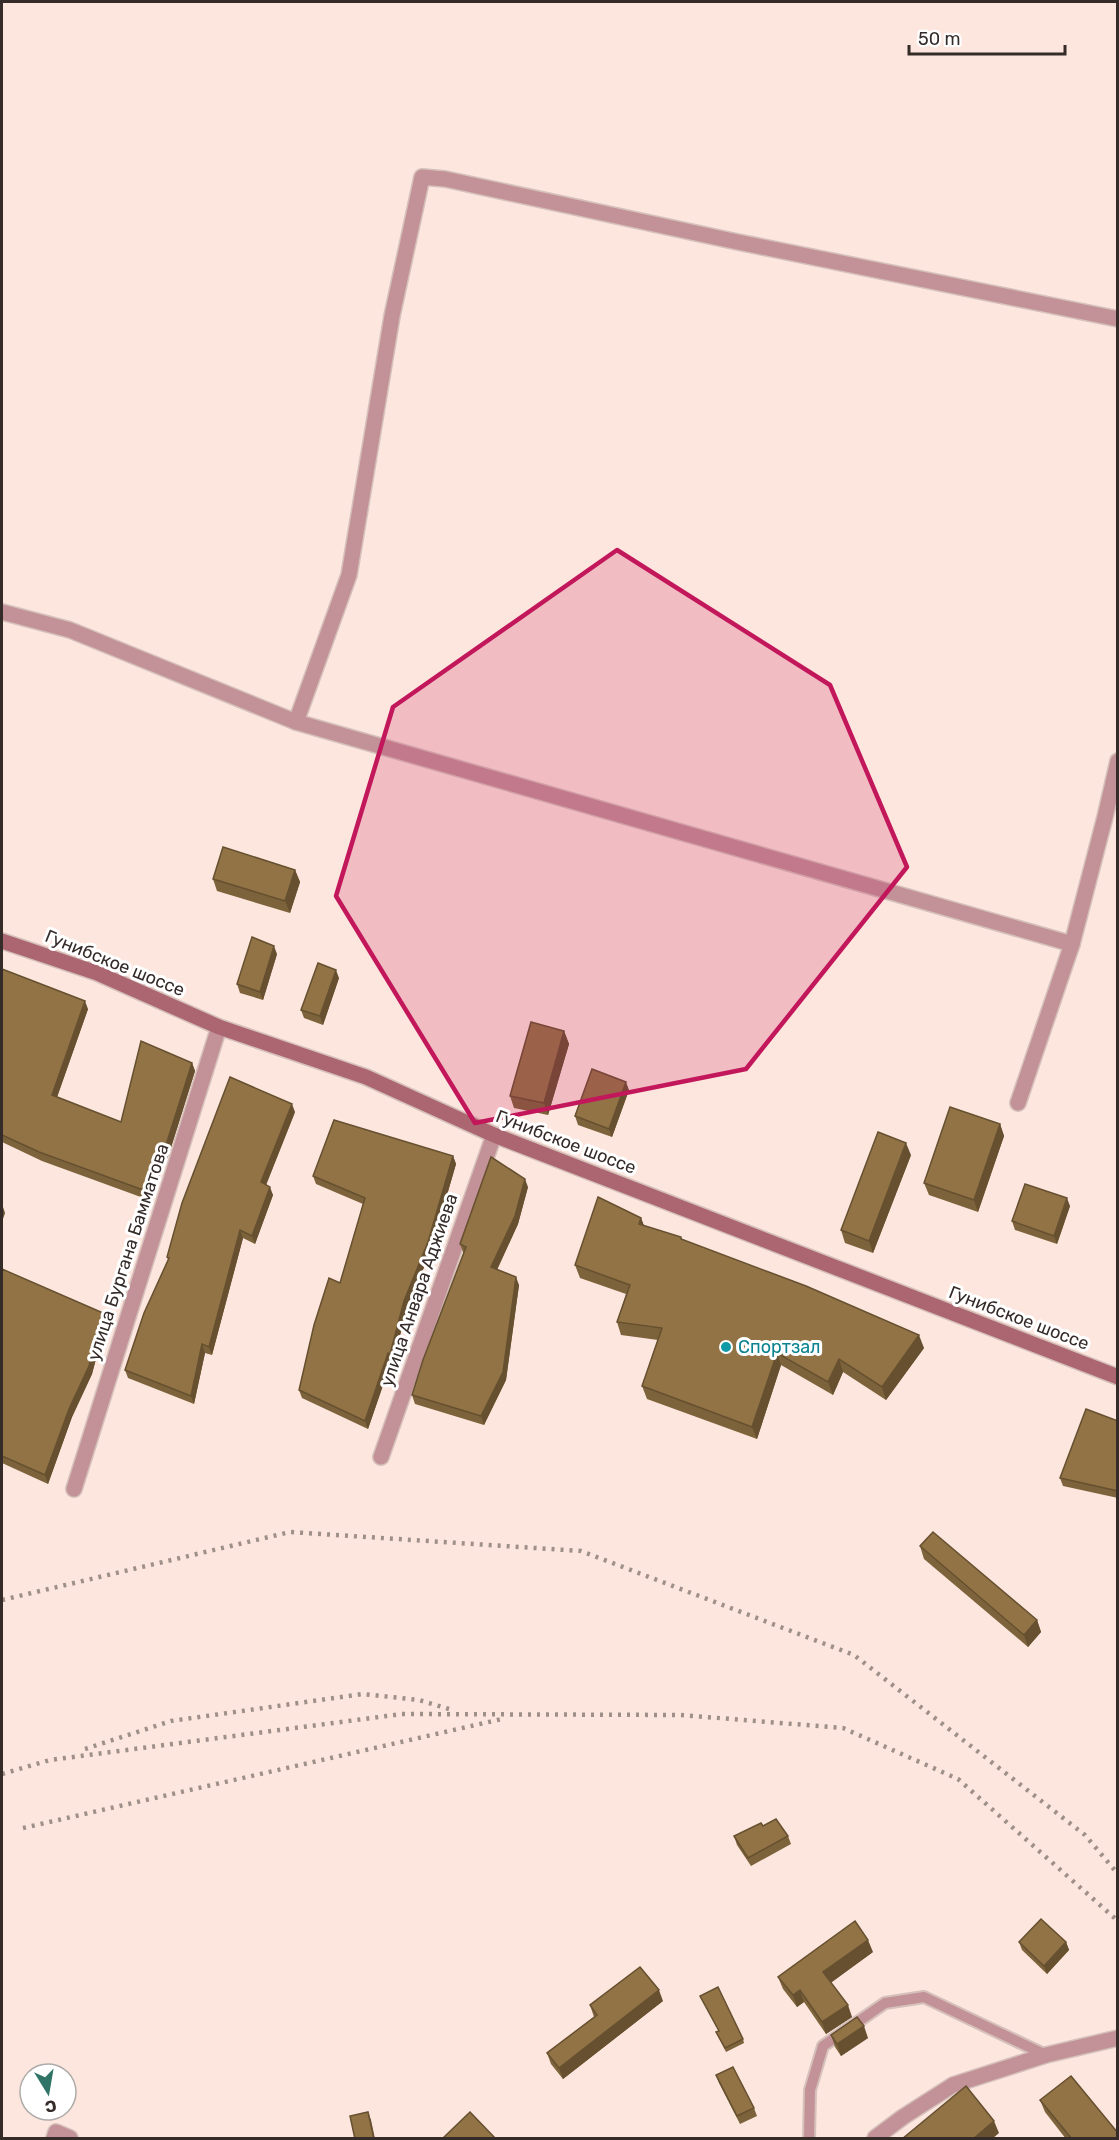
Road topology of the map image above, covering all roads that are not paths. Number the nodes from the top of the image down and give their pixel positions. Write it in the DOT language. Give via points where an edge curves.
graph roads {
  1 [pos="1118,319"];
  2 [pos="2,612"];
  3 [pos="296,722"];
  4 [pos="1118,761"];
  5 [pos="2,941"];
  6 [pos="1072,944"];
  7 [pos="219,1027"];
  8 [pos="1018,1103"];
  9 [pos="494,1135"];
  10 [pos="1118,1377"];
  11 [pos="381,1457"];
  12 [pos="74,1489"];
  13 [pos="1118,2038"];
  14 [pos="1046,2055"];
  15 [pos="54,2139"];
  16 [pos="70,2139"];
  17 [pos="809,2139"];
  18 [pos="875,2139"];
  1 -- 3 [label="street" via="445,178 422,177 392,316 349,575"];
  2 -- 3 [label="street" via="70,630"];
  3 -- 6 [label="street"];
  4 -- 6 [label="street"];
  5 -- 7 [label="main road, Гунибское шоссе" via="97,973"];
  6 -- 8 [label="street"];
  7 -- 9 [label="main road, Гунибское шоссе" via="366,1077"];
  7 -- 12 [label="street, улица Бургана Бамматова"];
  9 -- 10 [label="main road, Гунибское шоссе"];
  9 -- 11 [label="street, улица Анвара Аджиева"];
  13 -- 14 [label="street"];
  14 -- 17 [label="lane" via="924,1996 885,2003 824,2046 810,2090"];
  14 -- 18 [label="street" via="953,2085"];
  15 -- 16 [label="street" via="56,2132"];
}
